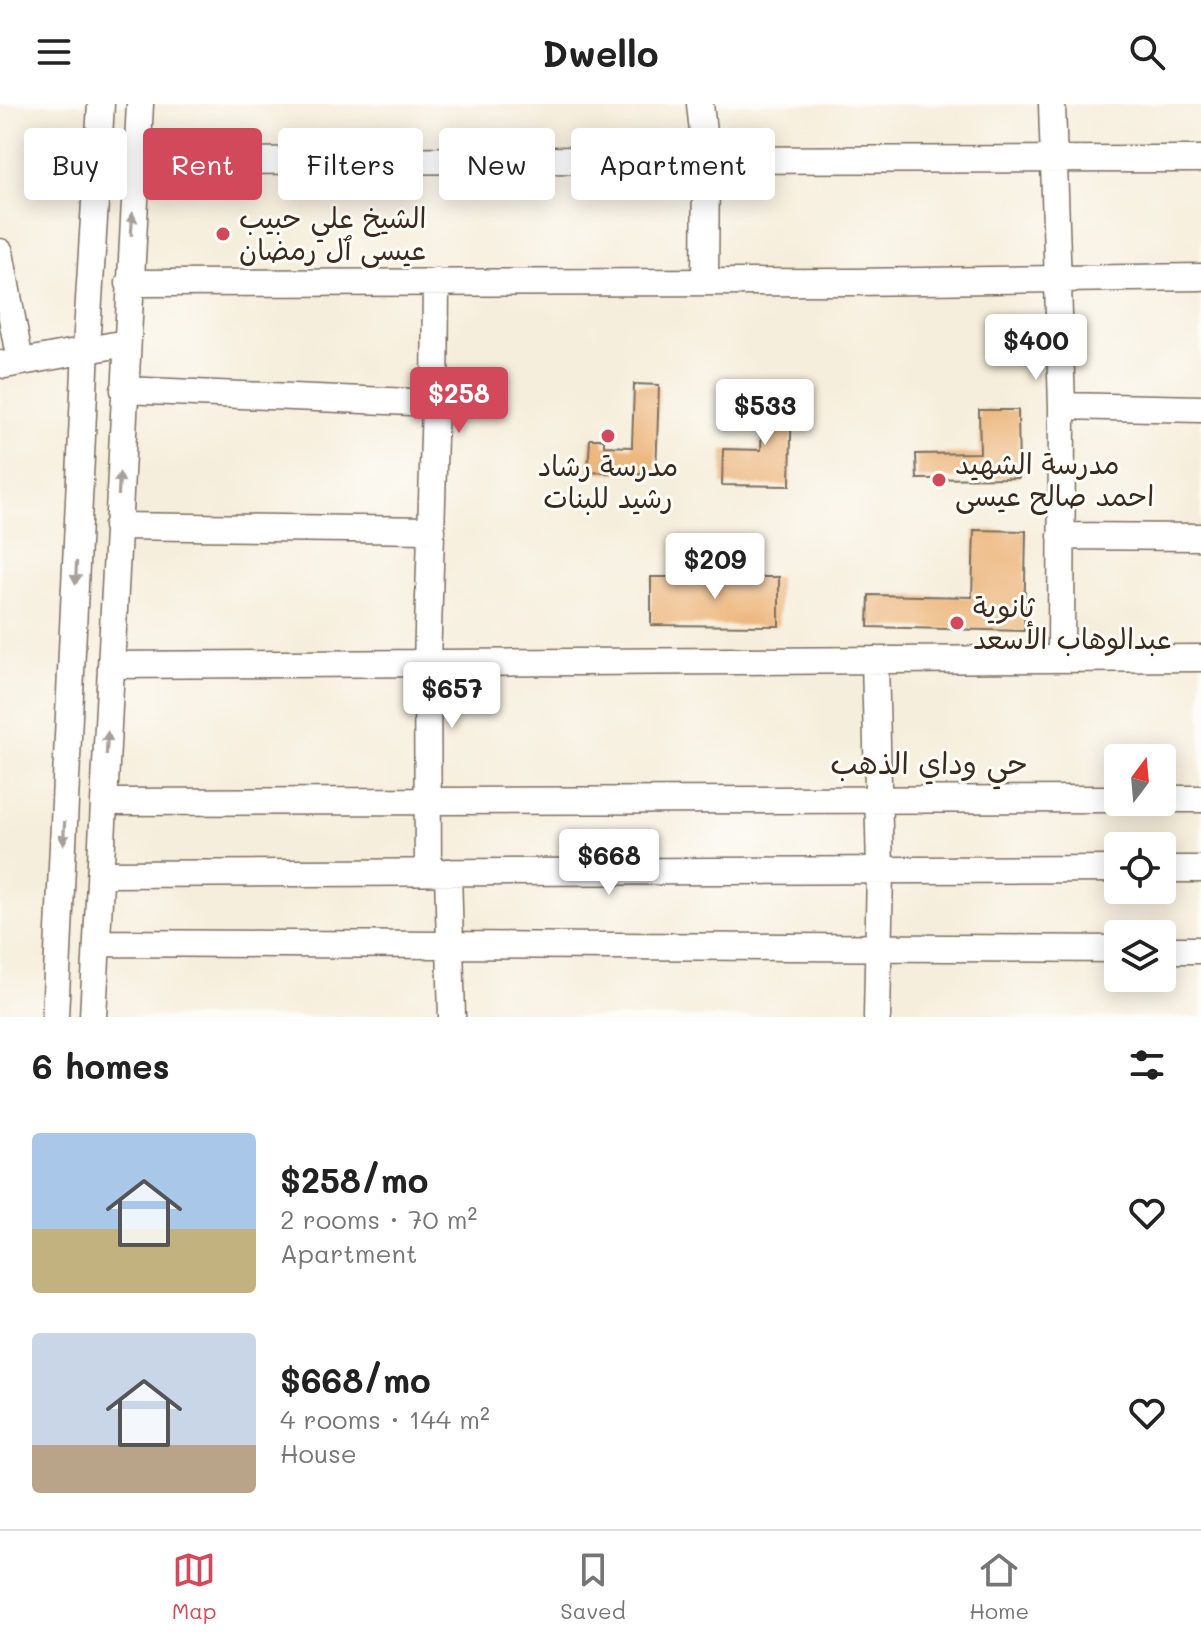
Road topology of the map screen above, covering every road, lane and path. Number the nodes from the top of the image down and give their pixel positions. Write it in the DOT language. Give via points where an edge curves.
graph roads {
  1 [pos="101,104"];
  2 [pos="140,104"];
  3 [pos="700,104"];
  4 [pos="1052,104"];
  5 [pos="703,128"];
  6 [pos="1053,159"];
  7 [pos="1201,159"];
  8 [pos="571,160"];
  9 [pos="775,160"];
  10 [pos="136,161"];
  11 [pos="706,200"];
  12 [pos="0,252"];
  13 [pos="1201,277"];
  14 [pos="1058,279"];
  15 [pos="436,282"];
  16 [pos="705,282"];
  17 [pos="129,283"];
  18 [pos="126,343"];
  19 [pos="86,349"];
  20 [pos="6,365"];
  21 [pos="124,390"];
  22 [pos="435,403"];
  23 [pos="1062,406"];
  24 [pos="1201,409"];
  25 [pos="117,526"];
  26 [pos="432,530"];
  27 [pos="1061,536"];
  28 [pos="1201,537"];
  29 [pos="1201,658"];
  30 [pos="1061,659"];
  31 [pos="875,660"];
  32 [pos="427,663"];
  33 [pos="111,665"];
  34 [pos="1104,799"];
  35 [pos="1176,799"];
  36 [pos="1201,799"];
  37 [pos="878,800"];
  38 [pos="428,801"];
  39 [pos="104,802"];
  40 [pos="1104,869"];
  41 [pos="1176,869"];
  42 [pos="1201,869"];
  43 [pos="880,870"];
  44 [pos="438,872"];
  45 [pos="101,874"];
  46 [pos="97,943"];
  47 [pos="449,945"];
  48 [pos="878,948"];
  49 [pos="1104,949"];
  50 [pos="1176,950"];
  51 [pos="1201,950"];
  52 [pos="55,1017"];
  53 [pos="93,1017"];
  54 [pos="452,1017"];
  55 [pos="877,1017"];
  1 -- 19 [label="street"];
  2 -- 10 [label="street"];
  3 -- 5 [label="street"];
  4 -- 6 [label="street"];
  6 -- 7 [label="street"];
  6 -- 9 [label="street"];
  6 -- 14 [label="street"];
  8 -- 10 [label="street"];
  17 -- 10 [label="street, one-way"];
  11 -- 16 [label="street"];
  12 -- 20 [label="street"];
  13 -- 14 [label="street"];
  14 -- 16 [label="street"];
  14 -- 23 [label="street"];
  15 -- 16 [label="street"];
  15 -- 17 [label="street"];
  15 -- 22 [label="street"];
  17 -- 18 [label="street"];
  18 -- 19 [label="street"];
  18 -- 21 [label="street"];
  19 -- 20 [label="street"];
  19 -- 52 [label="street, one-way"];
  21 -- 22 [label="street"];
  25 -- 21 [label="street, one-way"];
  22 -- 26 [label="street"];
  23 -- 24 [label="street"];
  23 -- 27 [label="street"];
  25 -- 26 [label="street"];
  25 -- 33 [label="street"];
  26 -- 32 [label="street"];
  27 -- 28 [label="street"];
  27 -- 30 [label="street"];
  29 -- 30 [label="street"];
  30 -- 31 [label="street"];
  31 -- 32 [label="street"];
  31 -- 37 [label="street"];
  32 -- 33 [label="street"];
  32 -- 38 [label="street"];
  39 -- 33 [label="street, one-way"];
  34 -- 37 [label="street"];
  35 -- 36 [label="street"];
  37 -- 38 [label="street"];
  37 -- 43 [label="street"];
  38 -- 39 [label="street"];
  38 -- 44 [label="street"];
  39 -- 45 [label="street"];
  40 -- 43 [label="street"];
  41 -- 42 [label="street"];
  43 -- 44 [label="street"];
  43 -- 48 [label="street"];
  44 -- 45 [label="street"];
  44 -- 47 [label="street"];
  45 -- 46 [label="street"];
  46 -- 47 [label="street"];
  46 -- 53 [label="street"];
  47 -- 48 [label="street"];
  47 -- 54 [label="street"];
  48 -- 49 [label="street"];
  48 -- 55 [label="street"];
  50 -- 51 [label="street"];
}
